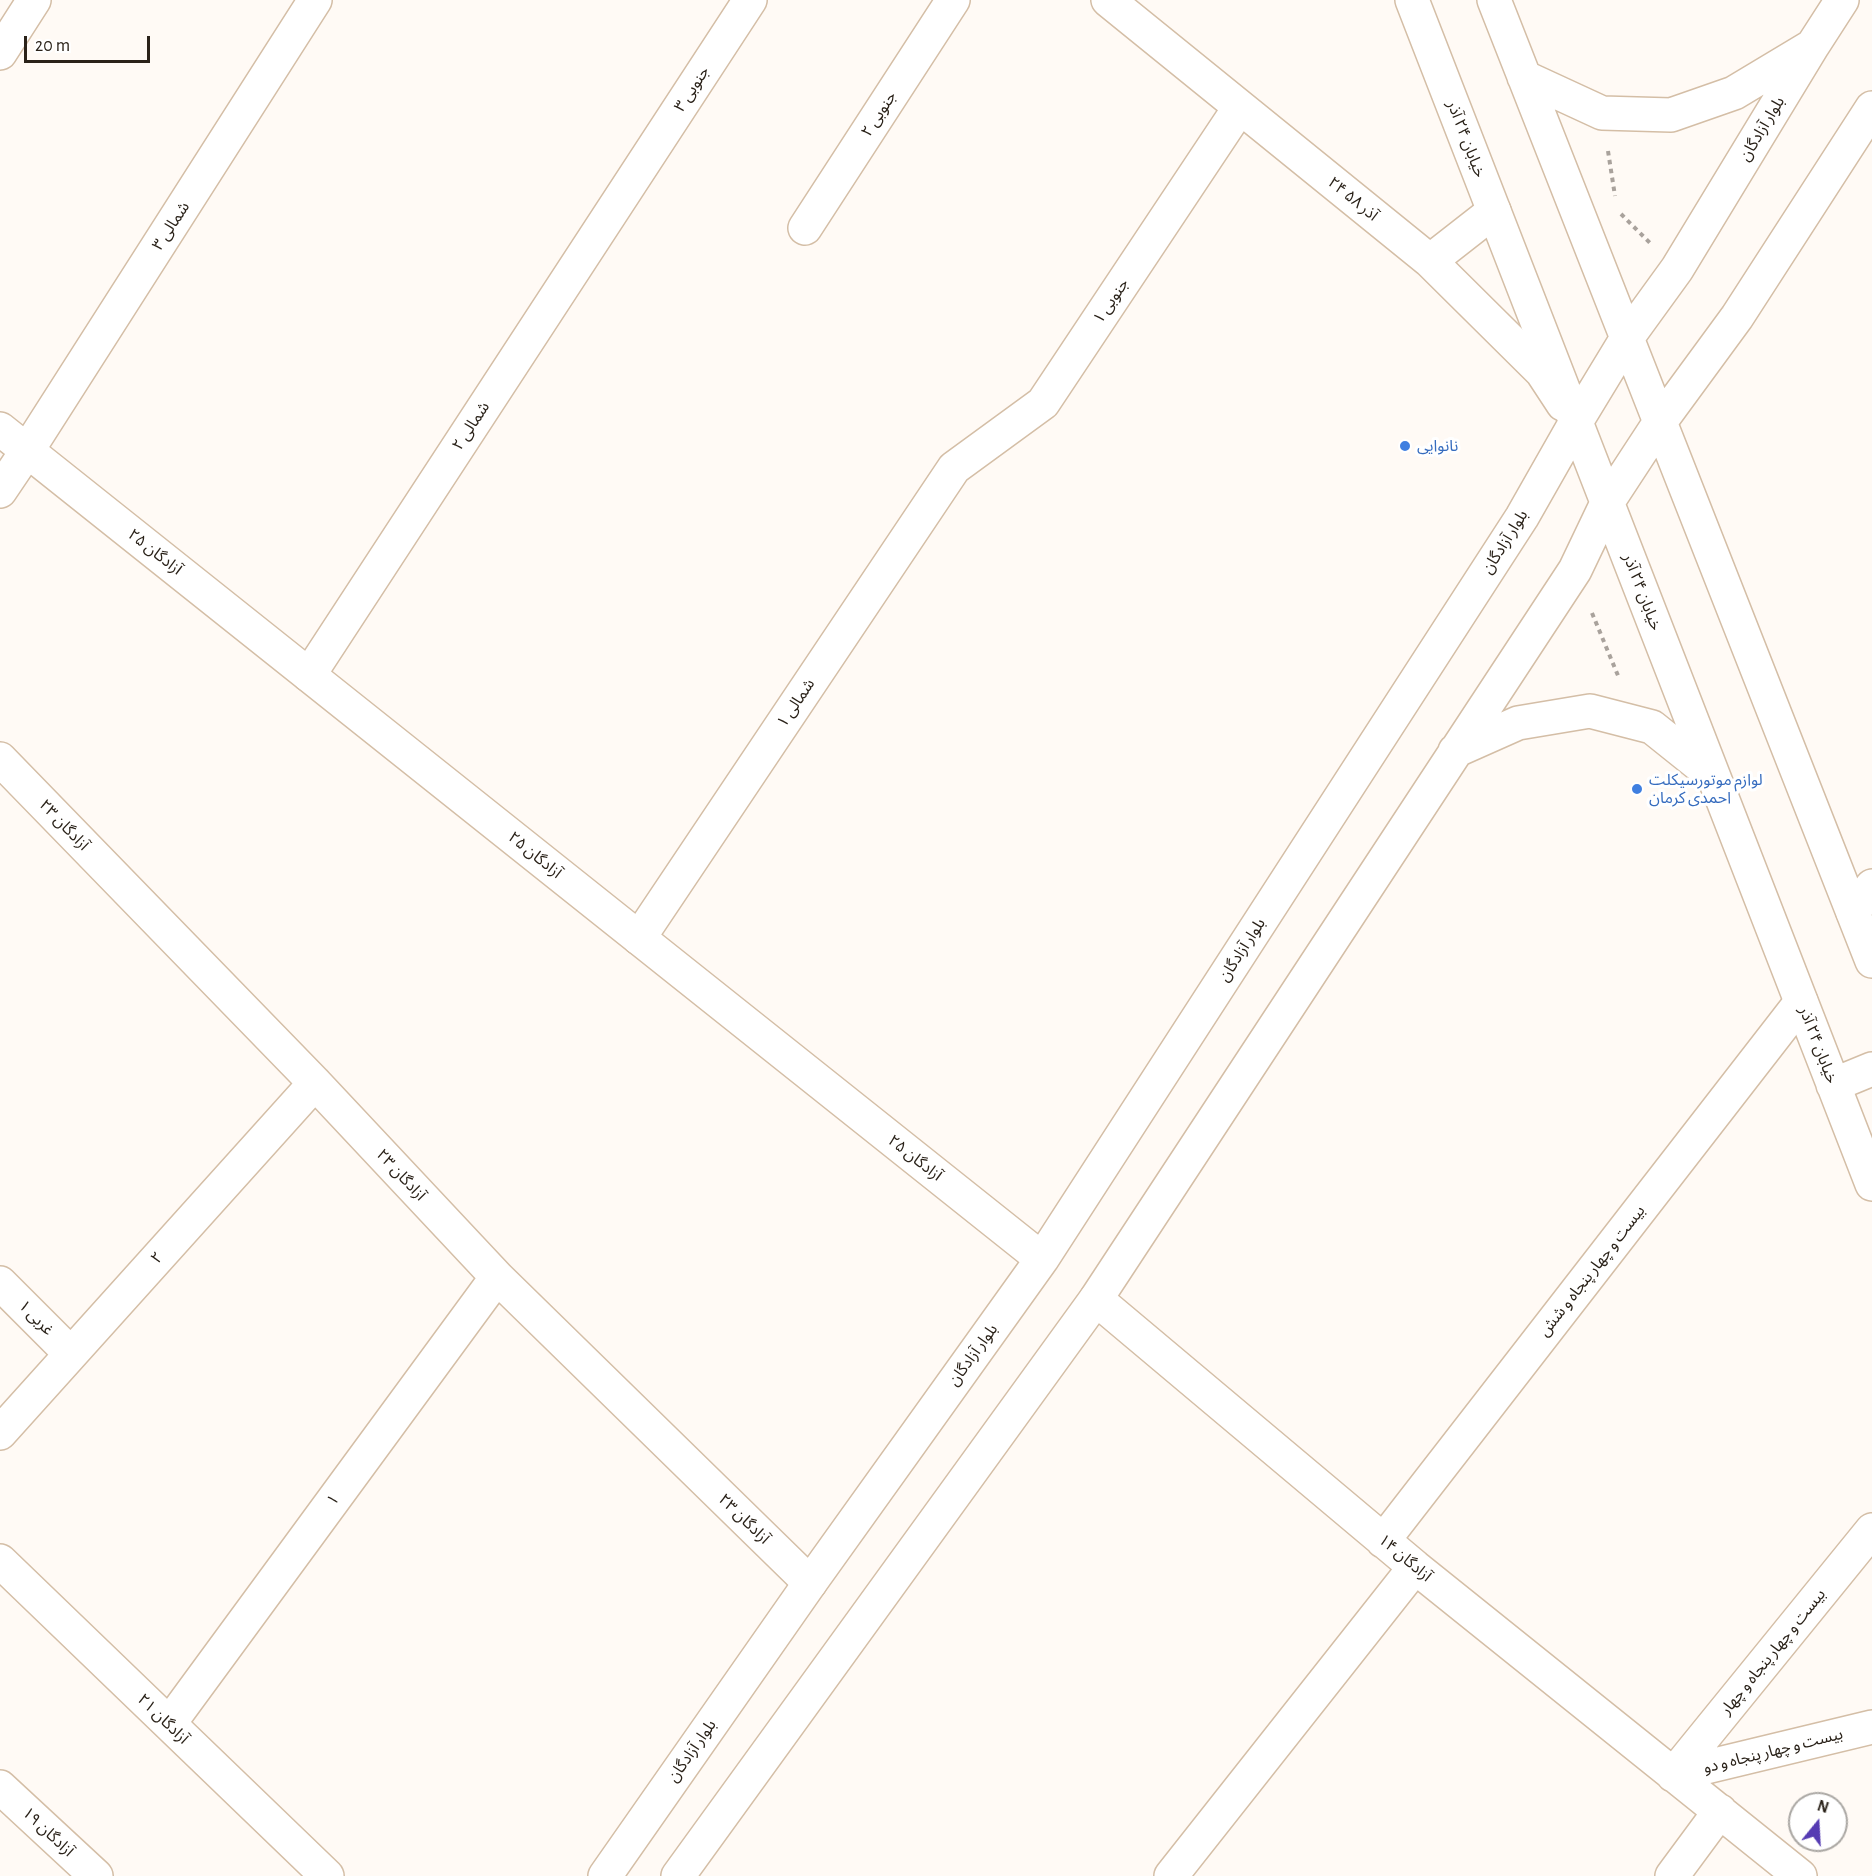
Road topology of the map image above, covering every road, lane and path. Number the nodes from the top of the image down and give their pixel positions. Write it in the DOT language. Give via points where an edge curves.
graph roads {
  1 [pos="34,0"];
  2 [pos="315,0"];
  3 [pos="750,0"];
  4 [pos="953,0"];
  5 [pos="1108,0"];
  6 [pos="1412,0"];
  7 [pos="1494,0"];
  8 [pos="1842,0"];
  9 [pos="1813,45"];
  10 [pos="0,53"];
  11 [pos="1524,77"];
  12 [pos="1240,107"];
  13 [pos="1872,108"];
  14 [pos="633,178"];
  15 [pos="1494,211"];
  16 [pos="805,228"];
  17 [pos="1430,261"];
  18 [pos="1627,338"];
  19 [pos="1576,422"];
  20 [pos="1660,422"];
  21 [pos="0,429"];
  22 [pos="27,451"];
  23 [pos="954,468"];
  24 [pos="0,491"];
  25 [pos="1607,503"];
  26 [pos="309,675"];
  27 [pos="1455,751"];
  28 [pos="0,759"];
  29 [pos="1714,777"];
  30 [pos="1862,899"];
  31 [pos="639,938"];
  32 [pos="1872,961"];
  33 [pos="1801,1002"];
  34 [pos="1872,1069"];
  35 [pos="315,1083"];
  36 [pos="1833,1085"];
  37 [pos="1872,1184"];
  38 [pos="1042,1259"];
  39 [pos="497,1277"];
  40 [pos="0,1283"];
  41 [pos="1096,1299"];
  42 [pos="71,1354"];
  43 [pos="0,1432"];
  44 [pos="1872,1530"];
  45 [pos="1383,1541"];
  46 [pos="0,1561"];
  47 [pos="1415,1567"];
  48 [pos="810,1583"];
  49 [pos="169,1724"];
  50 [pos="1872,1727"];
  51 [pos="1673,1775"];
  52 [pos="0,1787"];
  53 [pos="1720,1811"];
  54 [pos="96,1876"];
  55 [pos="327,1876"];
  56 [pos="605,1876"];
  57 [pos="678,1876"];
  58 [pos="1171,1876"];
  59 [pos="1672,1876"];
  60 [pos="1800,1876"];
  1 -- 10 [label="street"];
  2 -- 22 [label="street, ۳ شمالی"];
  3 -- 14 [label="street, ۳ جنوبی"];
  4 -- 16 [label="street, ۲ جنوبی"];
  5 -- 12 [label="street, ۲۴ آذر ۵۸"];
  6 -- 15 [label="street, خیابان ۲۴ آذر"];
  7 -- 11 [label="street"];
  8 -- 9 [label="street, بلوار آزادگان"];
  9 -- 11 [label="street" via="1734,93 1671,115 1602,113"];
  9 -- 18 [label="street, بلوار آزادگان" via="1677,269"];
  11 -- 18 [label="street"];
  12 -- 17 [label="street, ۲۴ آذر ۵۸"];
  12 -- 23 [label="street, ۱ جنوبی" via="1043,403"];
  13 -- 20 [label="street" via="1737,317"];
  14 -- 26 [label="street, ۲ شمالی"];
  15 -- 17 [label="street"];
  15 -- 19 [label="street, خیابان ۲۴ آذر"];
  17 -- 19 [label="street, ۲۴ آذر ۵۸" via="1542,372"];
  18 -- 19 [label="street, بلوار آزادگان"];
  18 -- 20 [label="street"];
  19 -- 25 [label="street, خیابان ۲۴ آذر"];
  19 -- 38 [label="street, بلوار آزادگان" via="1522,518"];
  20 -- 25 [label="street"];
  20 -- 30 [label="street"];
  21 -- 22 [label="street, آزادگان ۲۵"];
  22 -- 24 [label="street, ۳ شمالی"];
  22 -- 26 [label="street, آزادگان ۲۵"];
  23 -- 31 [label="street, ۱ شمالی"];
  25 -- 27 [label="street" via="1575,570"];
  25 -- 29 [label="street, خیابان ۲۴ آذر"];
  26 -- 31 [label="street, آزادگان ۲۵"];
  27 -- 29 [label="street" via="1518,723 1590,711 1652,727"];
  27 -- 41 [label="street"];
  28 -- 35 [label="street, آزادگان ۲۳"];
  29 -- 33 [label="street, خیابان ۲۴ آذر"];
  30 -- 32 [label="street"];
  31 -- 38 [label="street, آزادگان ۲۵"];
  33 -- 36 [label="street, خیابان ۲۴ آذر"];
  33 -- 45 [label="street, بیست و چهار پنجاه و شش"];
  34 -- 36 [label="street"];
  35 -- 39 [label="street, آزادگان ۲۳"];
  35 -- 42 [label="street, ۲"];
  36 -- 37 [label="street, خیابان ۲۴ آذر"];
  38 -- 48 [label="street, بلوار آزادگان"];
  39 -- 48 [label="street, آزادگان ۲۳"];
  39 -- 49 [label="street, ۱"];
  40 -- 42 [label="street, ۱ غربی"];
  41 -- 45 [label="street, آزادگان ۱۴"];
  41 -- 57 [label="street"];
  42 -- 43 [label="street, ۲"];
  44 -- 51 [label="street, بیست و چهار پنجاه و چهار"];
  45 -- 47 [label="street, آزادگان ۱۴"];
  46 -- 49 [label="street, آزادگان ۲۱"];
  47 -- 51 [label="street, آزادگان ۱۴"];
  47 -- 58 [label="street"];
  48 -- 56 [label="street, بلوار آزادگان"];
  49 -- 55 [label="street, آزادگان ۲۱"];
  50 -- 51 [label="street, بیست و چهار پنجاه و دو"];
  51 -- 53 [label="street, آزادگان ۱۴"];
  52 -- 54 [label="street, آزادگان ۱۹"];
  53 -- 59 [label="street"];
  53 -- 60 [label="street, آزادگان ۱۴"];
}
